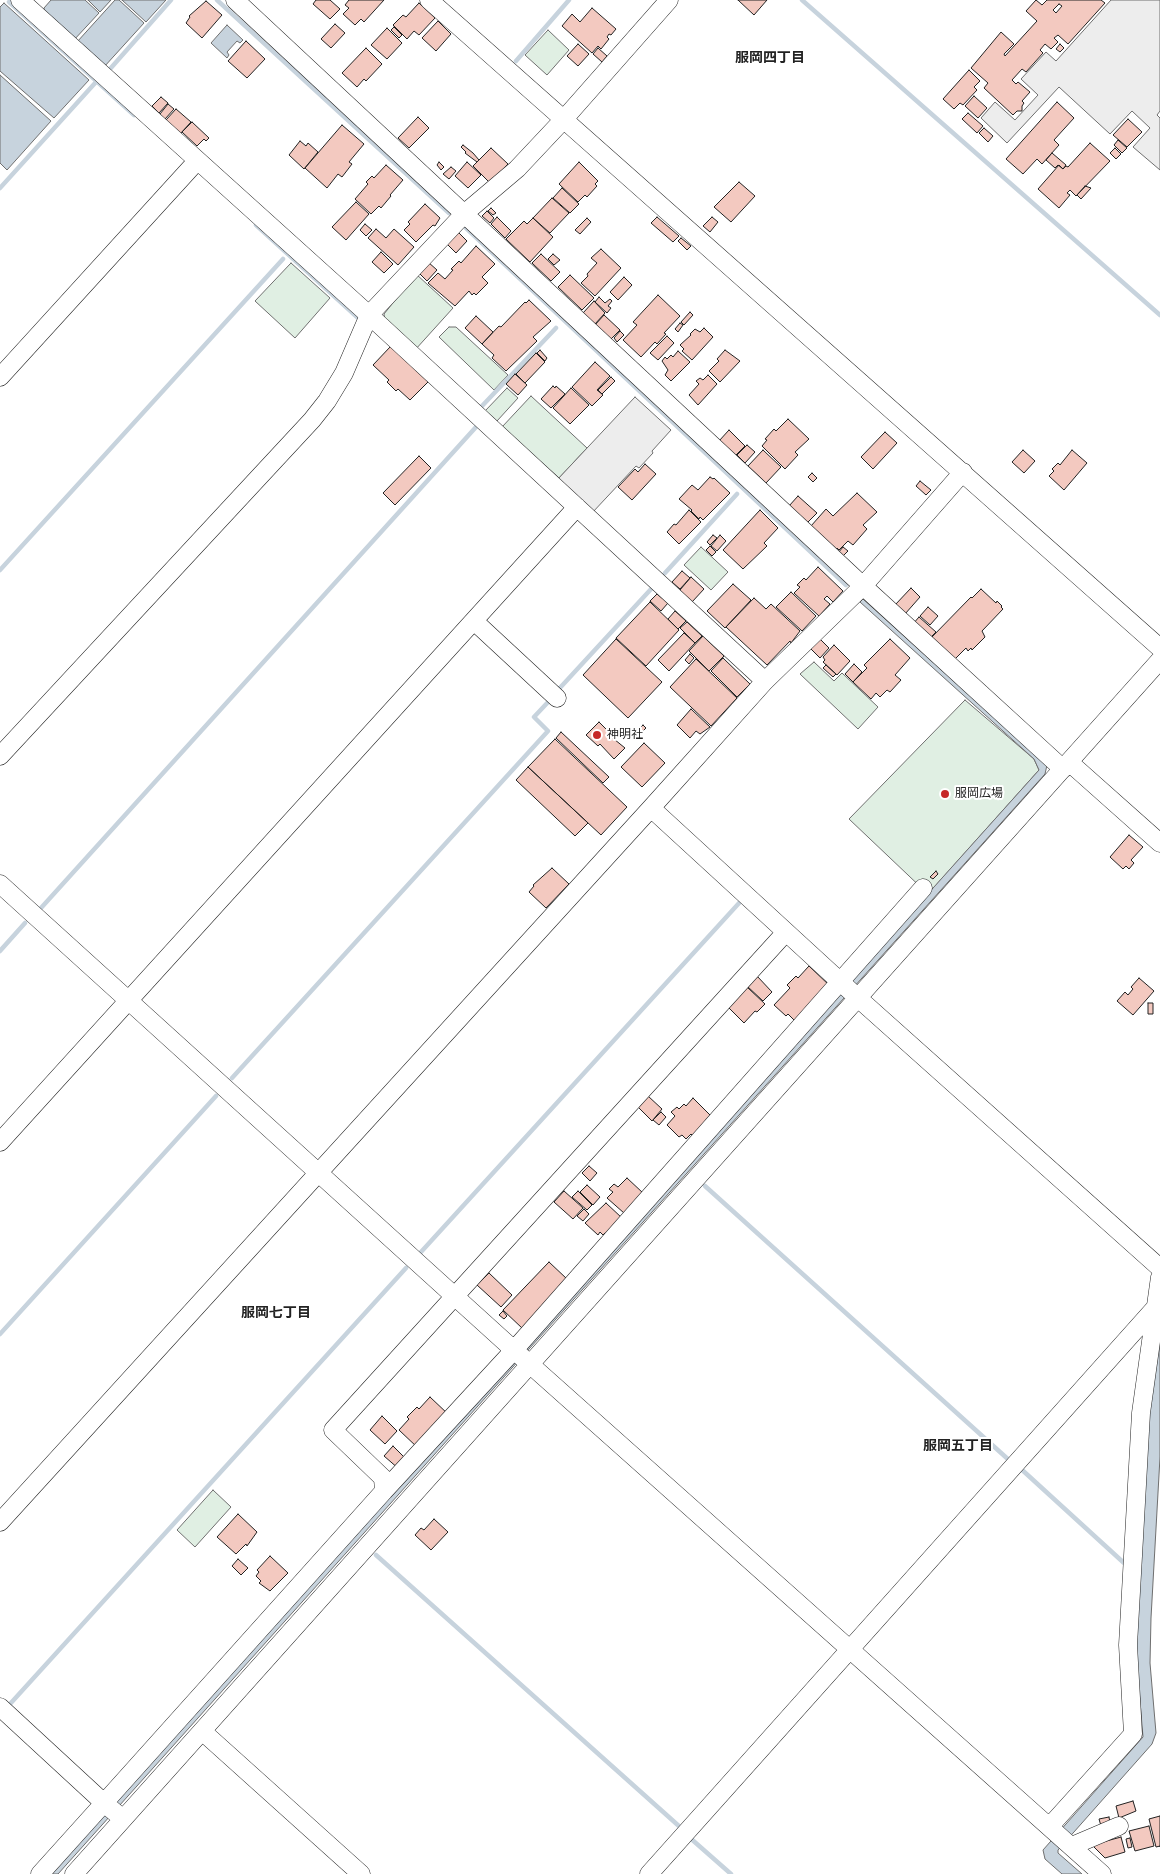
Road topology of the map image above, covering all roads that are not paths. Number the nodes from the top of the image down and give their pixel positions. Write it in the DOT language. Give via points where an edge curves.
graph roads {
  1 [pos="235,0"];
  2 [pos="429,0"];
  3 [pos="669,0"];
  4 [pos="32,4"];
  5 [pos="564,119"];
  6 [pos="197,161"];
  7 [pos="465,214"];
  8 [pos="369,315"];
  9 [pos="0,377"];
  10 [pos="963,472"];
  11 [pos="577,507"];
  12 [pos="863,586"];
  13 [pos="474,621"];
  14 [pos="1160,648"];
  15 [pos="1160,660"];
  16 [pos="765,681"];
  17 [pos="557,698"];
  18 [pos="0,756"];
  19 [pos="1066,766"];
  20 [pos="652,808"];
  21 [pos="1160,843"];
  22 [pos="0,884"];
  23 [pos="922,888"];
  24 [pos="786,932"];
  25 [pos="839,981"];
  26 [pos="858,998"];
  27 [pos="128,1000"];
  28 [pos="0,1142"];
  29 [pos="319,1173"];
  30 [pos="1160,1268"];
  31 [pos="1160,1277"];
  32 [pos="454,1296"];
  33 [pos="1155,1308"];
  34 [pos="515,1351"];
  35 [pos="530,1364"];
  36 [pos="384,1492"];
  37 [pos="0,1522"];
  38 [pos="850,1649"];
  39 [pos="0,1707"];
  40 [pos="202,1731"];
  41 [pos="104,1803"];
  42 [pos="122,1820"];
  43 [pos="1119,1826"];
  44 [pos="1061,1836"];
  45 [pos="40,1874"];
  46 [pos="74,1874"];
  47 [pos="361,1874"];
  48 [pos="649,1874"];
  49 [pos="1102,1874"];
  1 -- 7 [label="street"];
  2 -- 5 [label="street"];
  3 -- 5 [label="street"];
  4 -- 6 [label="street"];
  5 -- 7 [label="street" via="517,169"];
  5 -- 10 [label="street"];
  6 -- 8 [label="street"];
  6 -- 9 [label="street"];
  7 -- 8 [label="street"];
  7 -- 12 [label="street"];
  8 -- 11 [label="street"];
  8 -- 18 [label="street" via="344,373 312,420"];
  10 -- 12 [label="street"];
  10 -- 14 [label="street"];
  11 -- 13 [label="street"];
  11 -- 16 [label="street"];
  12 -- 16 [label="street"];
  12 -- 19 [label="street"];
  13 -- 17 [label="street"];
  13 -- 27 [label="street"];
  15 -- 19 [label="street"];
  16 -- 20 [label="street"];
  19 -- 21 [label="street"];
  19 -- 26 [label="street"];
  20 -- 24 [label="street"];
  20 -- 29 [label="street"];
  22 -- 27 [label="street"];
  23 -- 25 [label="street"];
  24 -- 25 [label="street"];
  24 -- 32 [label="street"];
  25 -- 26 [label="street"];
  25 -- 34 [label="street"];
  26 -- 30 [label="street"];
  26 -- 35 [label="street"];
  27 -- 28 [label="street"];
  27 -- 29 [label="street"];
  29 -- 32 [label="street"];
  29 -- 37 [label="street"];
  31 -- 33 [label="street"];
  32 -- 34 [label="street"];
  32 -- 36 [label="street" via="333,1430 383,1478"];
  33 -- 38 [label="street"];
  33 -- 44 [label="street" via="1141,1412 1128,1645 1132,1734"];
  34 -- 35 [label="street"];
  34 -- 36 [label="street"];
  35 -- 38 [label="street"];
  35 -- 40 [label="street"];
  36 -- 41 [label="street"];
  38 -- 44 [label="street"];
  38 -- 48 [label="street"];
  39 -- 41 [label="street"];
  40 -- 42 [label="street"];
  40 -- 47 [label="street"];
  41 -- 42 [label="street"];
  41 -- 45 [label="street"];
  42 -- 46 [label="street"];
  43 -- 44 [label="street"];
  44 -- 49 [label="street"];
}
